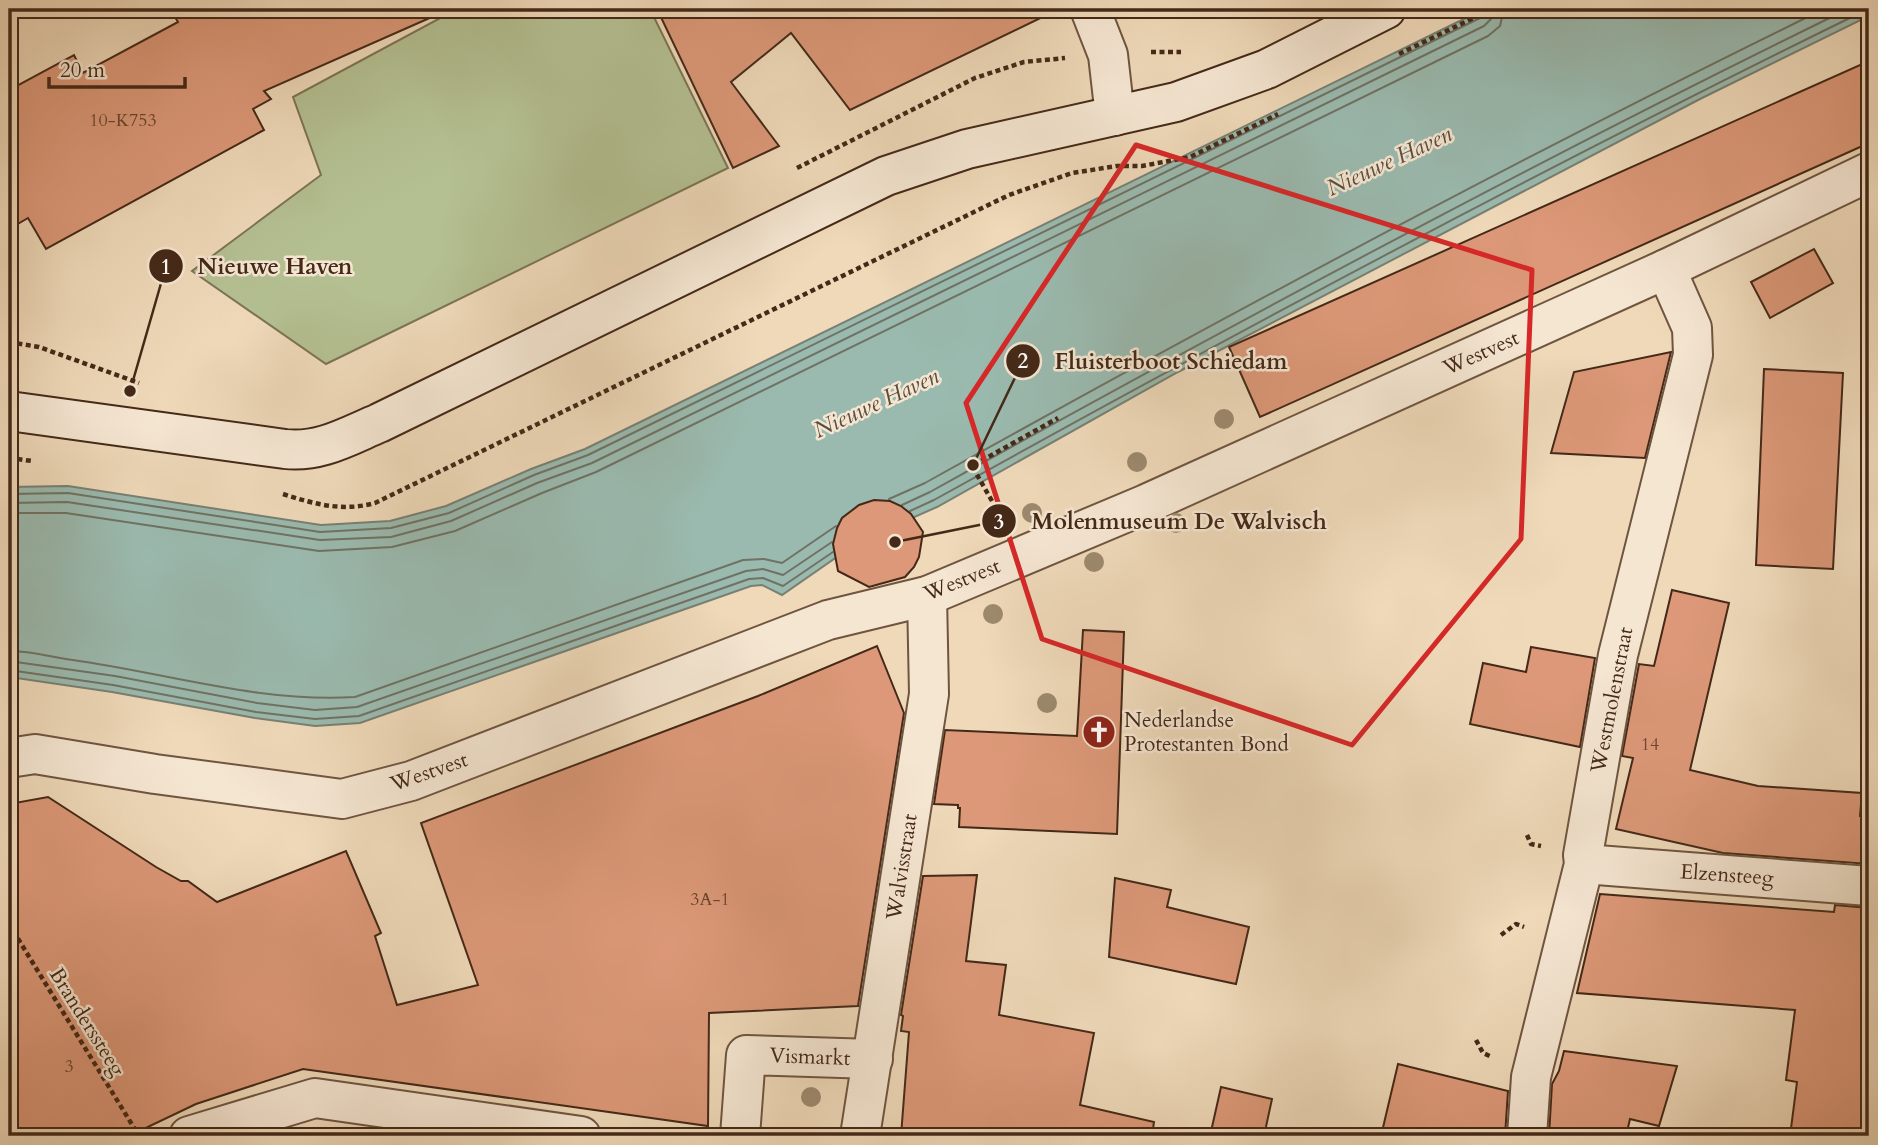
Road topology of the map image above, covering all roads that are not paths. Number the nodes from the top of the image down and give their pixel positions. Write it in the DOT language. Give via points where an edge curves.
graph roads {
  1 [pos="1090,9"];
  2 [pos="1386,9"];
  3 [pos="1115,116"];
  4 [pos="1869,172"];
  5 [pos="1666,269"];
  6 [pos="9,411"];
  7 [pos="927,596"];
  8 [pos="9,758"];
  9 [pos="1584,864"];
  10 [pos="1869,886"];
  11 [pos="873,1059"];
  12 [pos="189,1136"];
  13 [pos="580,1136"];
  14 [pos="740,1136"];
  15 [pos="860,1136"];
  16 [pos="1527,1136"];
  1 -- 3 [label="street" via="1108,55"];
  2 -- 3 [label="street" via="1267,69 1176,102"];
  3 -- 6 [label="street" via="967,149 886,176 321,447 285,449"];
  4 -- 5 [label="street, Westvest"];
  5 -- 7 [label="street, Westvest" via="1146,504"];
  5 -- 9 [label="street, Westmolenstraat" via="1692,328 1693,355 1618,655"];
  7 -- 8 [label="street, Westvest" via="828,620 411,781 342,799 35,754"];
  7 -- 11 [label="street, Walvisstraat" via="929,694"];
  9 -- 10 [label="street, Elzensteeg"];
  9 -- 16 [label="street, Westmolenstraat" via="1531,1076"];
  11 -- 14 [label="street, Vismarkt" via="746,1055"];
  11 -- 15 [label="street, Walvisstraat"];
  12 -- 13 [label="street" via="315,1098"];
}
